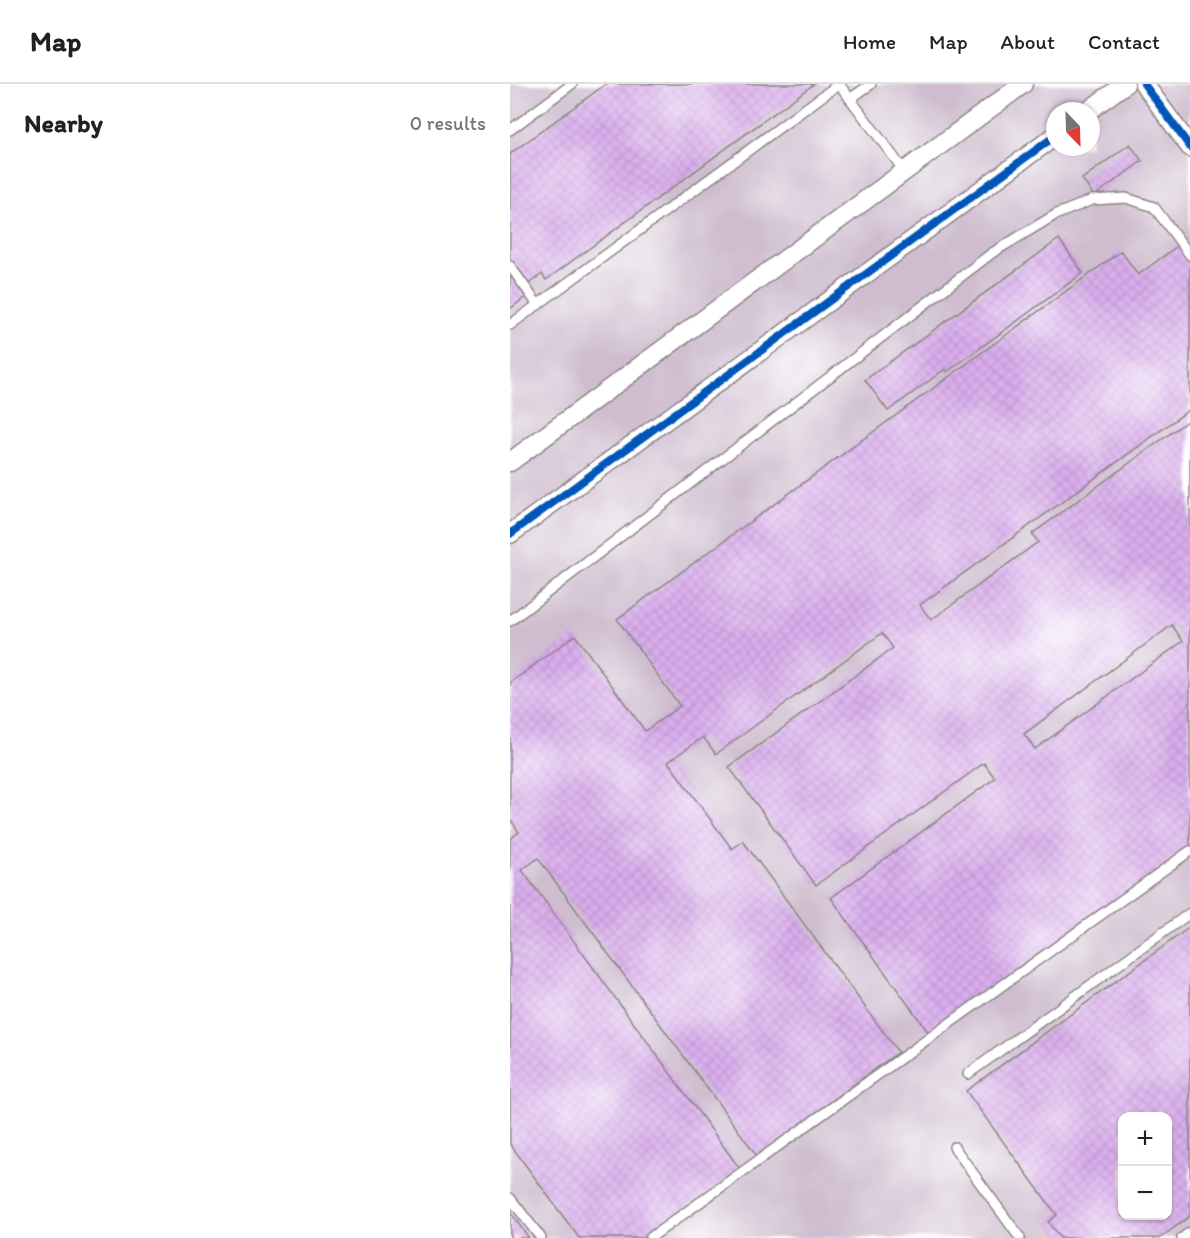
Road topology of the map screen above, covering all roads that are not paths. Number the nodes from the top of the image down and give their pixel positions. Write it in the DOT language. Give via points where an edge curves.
graph roads {
  1 [pos="572,84"];
  2 [pos="839,84"];
  3 [pos="871,84"];
  4 [pos="1023,84"];
  5 [pos="1125,84"];
  6 [pos="1144,84"];
  7 [pos="850,99"];
  8 [pos="1100,103"];
  9 [pos="510,130"];
  10 [pos="1046,142"];
  11 [pos="1190,147"];
  12 [pos="905,172"];
  13 [pos="1190,255"];
  14 [pos="510,266"];
  15 [pos="538,304"];
  16 [pos="510,325"];
  17 [pos="510,462"];
  18 [pos="510,534"];
  19 [pos="510,621"];
  20 [pos="1190,850"];
  21 [pos="1190,913"];
  22 [pos="968,1074"];
  23 [pos="954,1147"];
  24 [pos="510,1198"];
  25 [pos="1190,1232"];
  26 [pos="541,1238"];
  27 [pos="650,1238"];
  28 [pos="1020,1238"];
  29 [pos="1182,1238"];
  1 -- 9 [label="lane"];
  2 -- 7 [label="lane"];
  2 -- 15 [label="lane"];
  3 -- 7 [label="lane"];
  4 -- 12 [label="street"];
  5 -- 8 [label="street"];
  6 -- 11 [label="street"];
  7 -- 12 [label="lane"];
  10 -- 18 [label="street"];
  12 -- 17 [label="street"];
  13 -- 19 [label="lane" via="1154,207 1126,198 1092,200 1055,215 992,253"];
  14 -- 15 [label="lane"];
  15 -- 16 [label="lane"];
  20 -- 27 [label="lane"];
  21 -- 22 [label="lane"];
  23 -- 28 [label="lane"];
  24 -- 26 [label="lane"];
  25 -- 29 [label="lane"];
}
